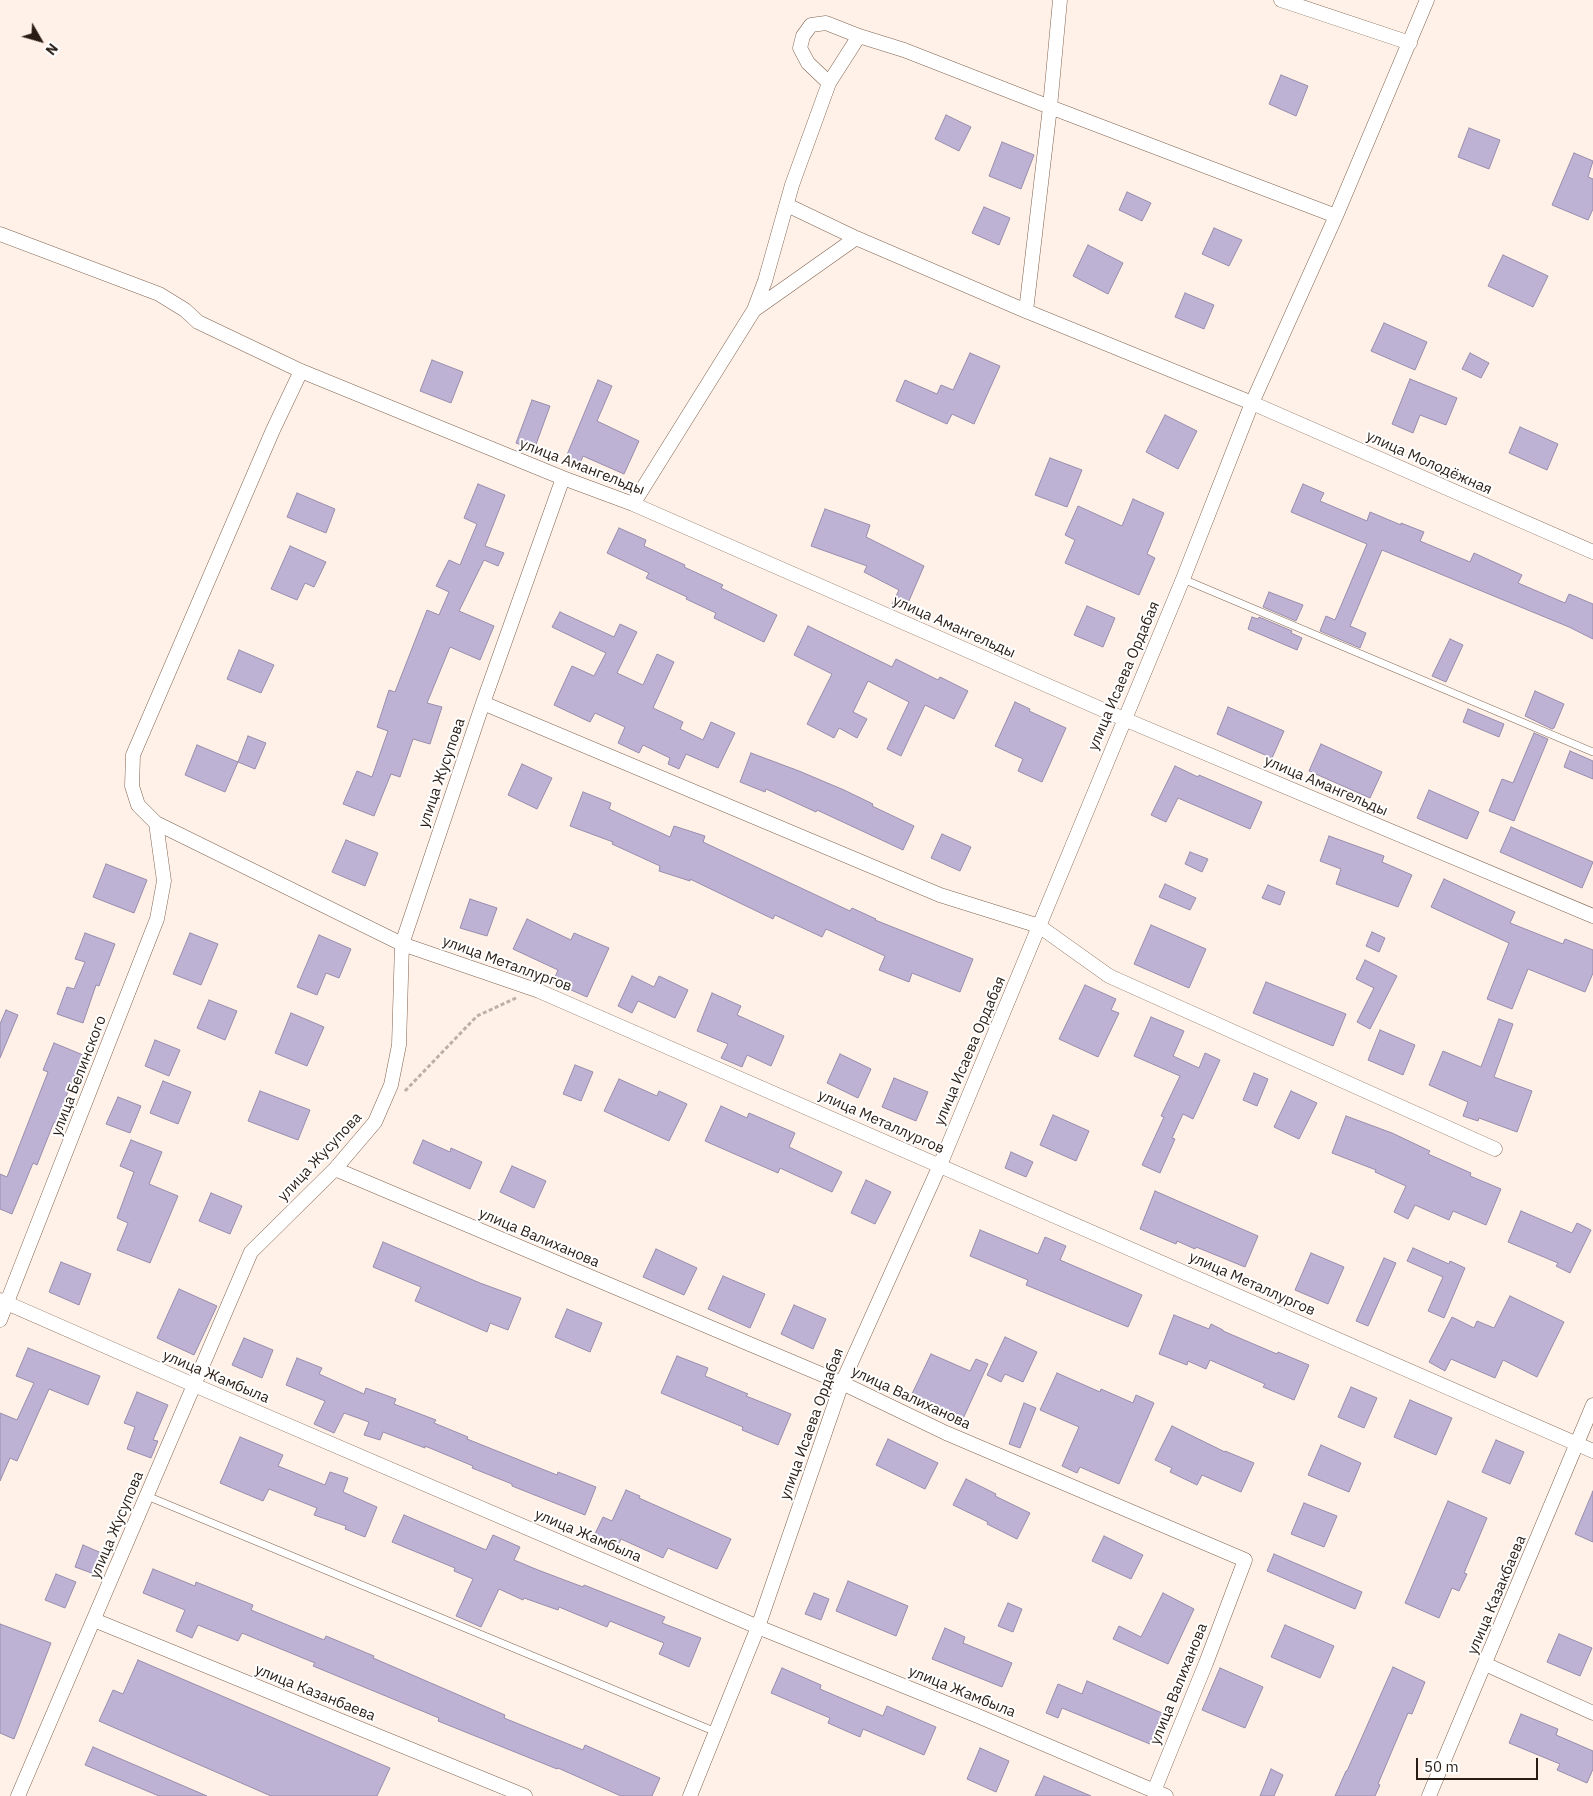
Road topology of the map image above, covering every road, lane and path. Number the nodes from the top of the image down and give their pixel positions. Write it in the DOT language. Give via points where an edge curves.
graph roads {
  1 [pos="1060,0"];
  2 [pos="1281,0"];
  3 [pos="1427,0"];
  4 [pos="859,36"];
  5 [pos="1410,43"];
  6 [pos="829,84"];
  7 [pos="1050,107"];
  8 [pos="786,205"];
  9 [pos="1336,216"];
  10 [pos="0,234"];
  11 [pos="856,238"];
  12 [pos="754,310"];
  13 [pos="1026,311"];
  14 [pos="302,372"];
  15 [pos="1252,403"];
  16 [pos="563,478"];
  17 [pos="633,504"];
  18 [pos="1593,552"];
  19 [pos="1183,579"];
  20 [pos="483,703"];
  21 [pos="1124,719"];
  22 [pos="1593,752"];
  23 [pos="156,822"];
  24 [pos="1593,916"];
  25 [pos="1039,926"];
  26 [pos="402,944"];
  27 [pos="539,991"];
  28 [pos="402,1094"];
  29 [pos="1495,1149"];
  30 [pos="940,1165"];
  31 [pos="335,1169"];
  32 [pos="4,1302"];
  33 [pos="0,1320"];
  34 [pos="842,1383"];
  35 [pos="194,1385"];
  36 [pos="1593,1405"];
  37 [pos="1577,1444"];
  38 [pos="1593,1451"];
  39 [pos="147,1496"];
  40 [pos="94,1620"];
  41 [pos="758,1627"];
  42 [pos="1485,1664"];
  43 [pos="1593,1713"];
  44 [pos="716,1732"];
  45 [pos="1160,1794"];
  46 [pos="18,1796"];
  47 [pos="525,1796"];
  48 [pos="690,1796"];
  49 [pos="1429,1796"];
  1 -- 7 [label="street"];
  2 -- 5 [label="street"];
  3 -- 5 [label="street, улица Исаева Ордабая"];
  4 -- 6 [label="street"];
  4 -- 6 [label="street" via="826,24 811,24 803,36 800,48 808,63"];
  4 -- 7 [label="street" via="904,50"];
  5 -- 9 [label="street, улица Исаева Ордабая"];
  6 -- 8 [label="street"];
  7 -- 9 [label="street"];
  7 -- 13 [label="street"];
  8 -- 11 [label="street, улица Молодёжная"];
  8 -- 12 [label="street"];
  9 -- 15 [label="street, улица Исаева Ордабая"];
  10 -- 14 [label="street, улица Амангельды" via="159,294 198,322"];
  11 -- 12 [label="street"];
  11 -- 13 [label="street, улица Молодёжная"];
  12 -- 17 [label="street"];
  13 -- 15 [label="street, улица Молодёжная"];
  14 -- 16 [label="street, улица Амангельды"];
  14 -- 23 [label="street, улица Металлургов" via="273,430 133,755 132,786 138,805"];
  15 -- 18 [label="street, улица Молодёжная"];
  15 -- 19 [label="street, улица Исаева Ордабая"];
  16 -- 17 [label="street, улица Амангельды"];
  16 -- 20 [label="street, улица Жусупова"];
  17 -- 21 [label="street, улица Амангельды"];
  19 -- 21 [label="street, улица Исаева Ордабая"];
  19 -- 22 [label="lane"];
  20 -- 25 [label="street" via="940,895"];
  20 -- 26 [label="street, улица Жусупова"];
  21 -- 24 [label="street, улица Амангельды"];
  21 -- 25 [label="street, улица Исаева Ордабая"];
  23 -- 26 [label="street, улица Металлургов"];
  23 -- 32 [label="street, улица Белинского" via="164,881 157,919"];
  25 -- 29 [label="street" via="1109,976"];
  25 -- 30 [label="street, улица Исаева Ордабая"];
  26 -- 27 [label="street, улица Металлургов"];
  26 -- 31 [label="street, улица Жусупова" via="398,1044 391,1085 375,1122"];
  27 -- 28 [label="path" via="509,1000 477,1016"];
  27 -- 30 [label="street, улица Металлургов"];
  30 -- 34 [label="street, улица Исаева Ордабая"];
  30 -- 37 [label="street, улица Металлургов"];
  31 -- 34 [label="street, улица Валиханова"];
  31 -- 35 [label="street, улица Жусупова" via="251,1252"];
  32 -- 33 [label="street, улица Белинского"];
  32 -- 35 [label="street, улица Жамбыла"];
  34 -- 41 [label="street, улица Исаева Ордабая"];
  34 -- 45 [label="street, улица Валиханова" via="946,1433 1245,1560"];
  35 -- 39 [label="street, улица Жусупова"];
  35 -- 41 [label="street, улица Жамбыла"];
  36 -- 37 [label="street, улица Казакбаева"];
  37 -- 38 [label="street, улица Металлургов"];
  37 -- 42 [label="street, улица Казакбаева"];
  39 -- 40 [label="street, улица Жусупова"];
  39 -- 44 [label="lane"];
  40 -- 46 [label="street, улица Жусупова"];
  40 -- 47 [label="street, улица Казанбаева"];
  41 -- 44 [label="street, улица Исаева Ордабая"];
  41 -- 45 [label="street, улица Жамбыла"];
  42 -- 43 [label="street"];
  42 -- 49 [label="street, улица Казакбаева"];
  44 -- 48 [label="street, улица Исаева Ордабая"];
}
